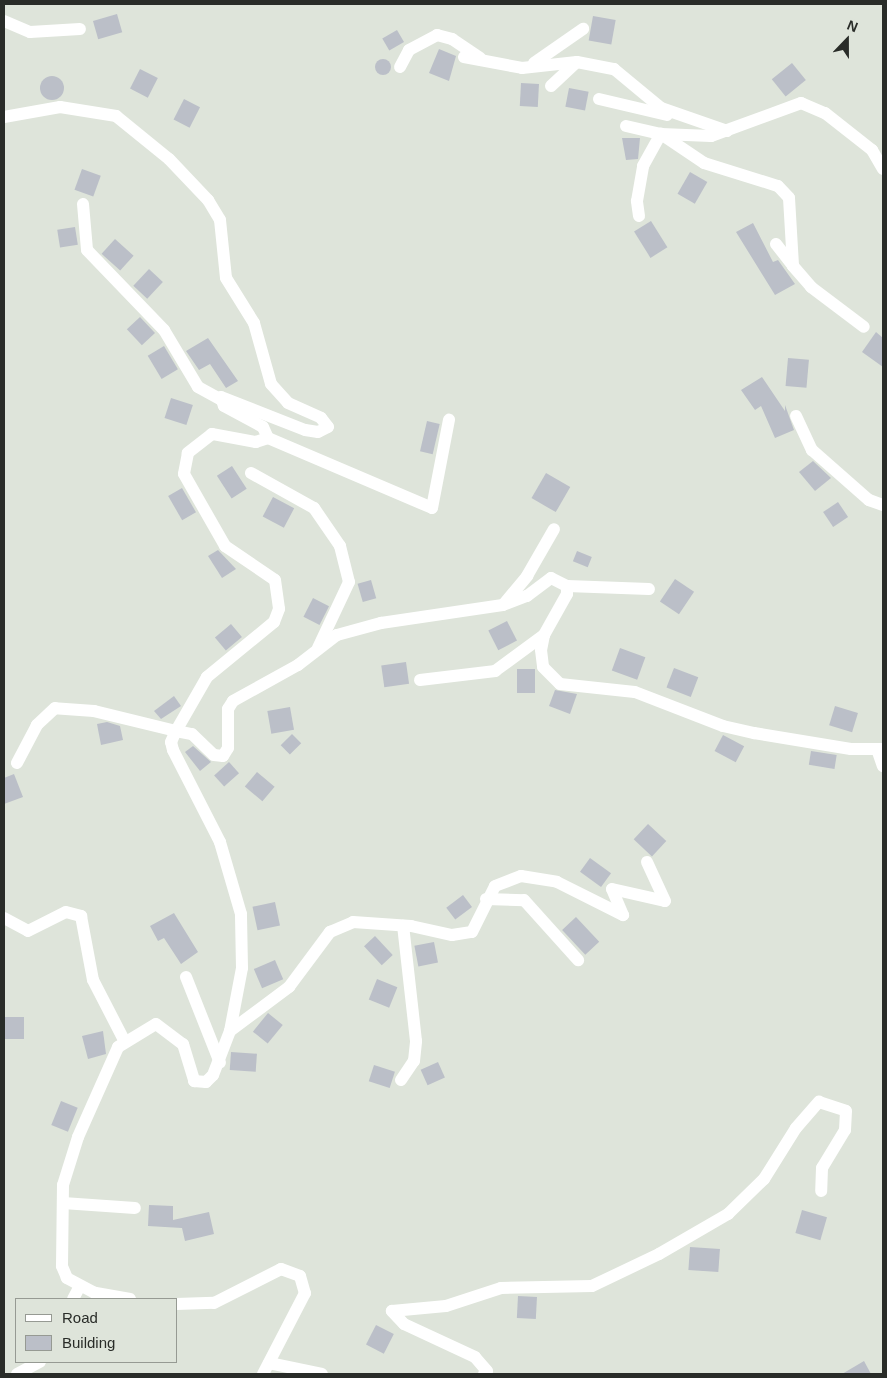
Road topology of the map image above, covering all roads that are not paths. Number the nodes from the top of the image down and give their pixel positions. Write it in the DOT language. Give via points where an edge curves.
graph roads {
  1 [pos="4,21"];
  2 [pos="80,29"];
  3 [pos="583,29"];
  4 [pos="464,57"];
  5 [pos="486,62"];
  6 [pos="577,62"];
  7 [pos="400,67"];
  8 [pos="522,68"];
  9 [pos="551,86"];
  10 [pos="599,99"];
  11 [pos="4,117"];
  12 [pos="691,121"];
  13 [pos="626,126"];
  14 [pos="727,131"];
  15 [pos="661,134"];
  16 [pos="883,169"];
  17 [pos="83,204"];
  18 [pos="639,216"];
  19 [pos="776,244"];
  20 [pos="793,266"];
  21 [pos="864,327"];
  22 [pos="220,399"];
  23 [pos="796,416"];
  24 [pos="449,420"];
  25 [pos="268,438"];
  26 [pos="251,473"];
  27 [pos="883,506"];
  28 [pos="554,529"];
  29 [pos="567,586"];
  30 [pos="649,589"];
  31 [pos="503,605"];
  32 [pos="544,635"];
  33 [pos="317,651"];
  34 [pos="420,680"];
  35 [pos="176,731"];
  36 [pos="880,749"];
  37 [pos="17,763"];
  38 [pos="883,766"];
  39 [pos="647,862"];
  40 [pos="486,899"];
  41 [pos="4,918"];
  42 [pos="403,926"];
  43 [pos="578,960"];
  44 [pos="186,977"];
  45 [pos="230,1031"];
  46 [pos="124,1040"];
  47 [pos="220,1063"];
  48 [pos="402,1080"];
  49 [pos="821,1191"];
  50 [pos="63,1203"];
  51 [pos="135,1208"];
  52 [pos="80,1286"];
  53 [pos="74,1298"];
  54 [pos="124,1298"];
  55 [pos="178,1304"];
  56 [pos="22,1363"];
  57 [pos="38,1363"];
  58 [pos="266,1369"];
  59 [pos="16,1374"];
  60 [pos="322,1374"];
  61 [pos="484,1374"];
  1 -- 2 [label="street" via="30,32"];
  3 -- 8 [label="street" via="547,57"];
  4 -- 5 [label="street"];
  5 -- 7 [label="street" via="452,39 437,35 409,50"];
  5 -- 8 [label="street"];
  6 -- 8 [label="street"];
  6 -- 9 [label="street"];
  6 -- 12 [label="street" via="614,69 661,108"];
  10 -- 12 [label="street"];
  11 -- 22 [label="street" via="60,107 116,116 144,136 208,200 220,220 226,278 254,324 271,384 288,403 321,418 328,426 318,432 305,430 264,417 224,396"];
  12 -- 14 [label="street"];
  13 -- 15 [label="street"];
  14 -- 15 [label="street" via="710,136"];
  14 -- 16 [label="street" via="801,103 825,113 872,150"];
  15 -- 18 [label="street" via="643,166 637,201"];
  15 -- 20 [label="street" via="704,163 778,186 789,198"];
  17 -- 22 [label="street" via="87,250 164,330 198,387"];
  19 -- 20 [label="street"];
  20 -- 21 [label="street" via="811,287"];
  22 -- 25 [label="street" via="263,427"];
  23 -- 27 [label="street" via="812,450 869,500"];
  24 -- 25 [label="street" via="432,508"];
  25 -- 35 [label="street" via="256,442 212,434 198,443 182,465 204,514 225,546 274,580 279,609 269,630 207,677"];
  26 -- 33 [label="street" via="314,508 340,546 349,582"];
  28 -- 31 [label="street" via="527,576"];
  29 -- 30 [label="street"];
  29 -- 31 [label="street" via="551,578 527,596"];
  29 -- 32 [label="street"];
  31 -- 33 [label="street" via="350,628"];
  32 -- 34 [label="street" via="495,671"];
  32 -- 36 [label="street" via="543,667 560,684 635,692 723,726 763,735"];
  33 -- 35 [label="street" via="233,701 228,709 228,748 223,756 214,755 192,734"];
  35 -- 37 [label="street" via="94,711 55,708 37,725"];
  35 -- 45 [label="street" via="173,750 220,842 241,914 242,968"];
  36 -- 38 [label="street"];
  39 -- 40 [label="street" via="665,901 612,889 623,915 557,882 520,876 495,886"];
  40 -- 42 [label="street" via="472,932 452,935"];
  40 -- 43 [label="street" via="524,900"];
  41 -- 46 [label="street" via="28,932 66,912 81,916 93,980"];
  42 -- 45 [label="street" via="353,922 330,932 289,988"];
  42 -- 48 [label="street" via="416,1041 414,1061"];
  44 -- 47 [label="street"];
  45 -- 47 [label="street"];
  46 -- 47 [label="street" via="156,1024 183,1044 194,1080 206,1082"];
  46 -- 50 [label="street" via="78,1137 63,1185"];
  49 -- 61 [label="street" via="822,1168 844,1130 846,1111 819,1102 796,1128 764,1179 728,1214 659,1254 592,1286 501,1288 446,1306 392,1311 404,1324 475,1357 487,1371"];
  50 -- 51 [label="street"];
  50 -- 52 [label="street" via="62,1266 67,1278"];
  52 -- 53 [label="street"];
  52 -- 54 [label="street" via="95,1293"];
  55 -- 58 [label="street" via="214,1303 281,1269 291,1270 300,1276 305,1293"];
  56 -- 59 [label="street"];
  57 -- 59 [label="street"];
  58 -- 60 [label="street"];
}
